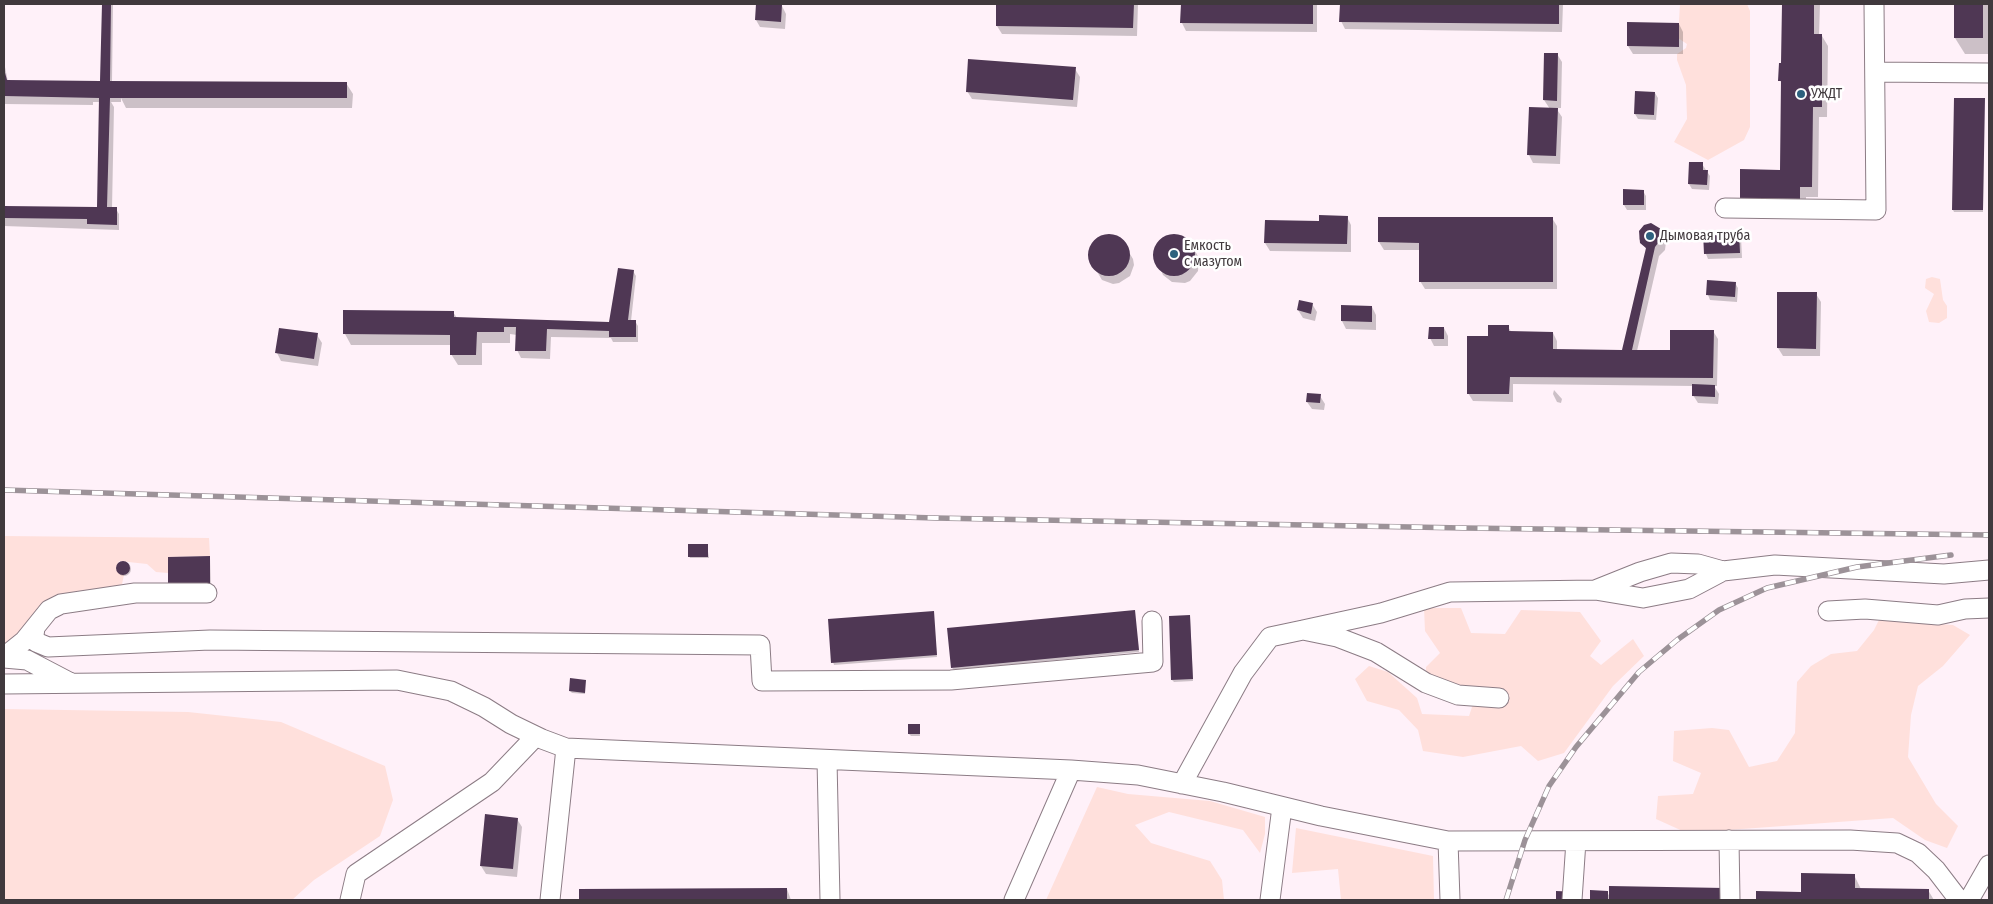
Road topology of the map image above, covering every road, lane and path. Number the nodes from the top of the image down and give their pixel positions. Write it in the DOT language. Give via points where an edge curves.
graph roads {
  1 [pos="1874,4"];
  2 [pos="1875,72"];
  3 [pos="1989,73"];
  4 [pos="1725,208"];
  5 [pos="1989,570"];
  6 [pos="1723,571"];
  7 [pos="1595,590"];
  8 [pos="207,593"];
  9 [pos="1989,608"];
  10 [pos="1828,611"];
  11 [pos="1152,621"];
  12 [pos="36,628"];
  13 [pos="1303,630"];
  14 [pos="4,658"];
  15 [pos="72,683"];
  16 [pos="4,684"];
  17 [pos="1499,698"];
  18 [pos="536,736"];
  19 [pos="566,748"];
  20 [pos="827,760"];
  21 [pos="1071,770"];
  22 [pos="1182,784"];
  23 [pos="1282,807"];
  24 [pos="1576,840"];
  25 [pos="1729,840"];
  26 [pos="1448,841"];
  27 [pos="1989,865"];
  28 [pos="350,900"];
  29 [pos="550,900"];
  30 [pos="830,900"];
  31 [pos="1014,900"];
  32 [pos="1270,900"];
  33 [pos="1450,900"];
  34 [pos="1572,900"];
  35 [pos="1730,900"];
  36 [pos="1959,900"];
  37 [pos="1969,900"];
  1 -- 2 [label="street"];
  2 -- 3 [label="street"];
  2 -- 4 [label="street" via="1876,210"];
  5 -- 6 [label="street" via="1944,574 1775,565"];
  6 -- 7 [label="street" via="1698,564 1671,563"];
  6 -- 7 [label="street" via="1689,589 1643,598"];
  7 -- 13 [label="street" via="1450,592"];
  8 -- 12 [label="street" via="135,593 61,604 49,610"];
  9 -- 10 [label="street" via="1938,615 1864,609"];
  11 -- 12 [label="street" via="1153,662 951,680 762,682 760,645 210,640 48,647 36,642"];
  12 -- 14 [label="street"];
  13 -- 17 [label="street" via="1337,637 1376,652 1426,683 1458,695"];
  13 -- 22 [label="street" via="1270,637 1243,673"];
  14 -- 15 [label="street" via="27,660"];
  15 -- 16 [label="street"];
  15 -- 18 [label="street" via="397,680 451,691"];
  18 -- 19 [label="street"];
  18 -- 28 [label="street" via="492,782 356,874"];
  19 -- 20 [label="street"];
  19 -- 29 [label="street"];
  20 -- 21 [label="street"];
  20 -- 30 [label="street"];
  21 -- 22 [label="street"];
  21 -- 31 [label="street"];
  22 -- 23 [label="street"];
  23 -- 26 [label="street"];
  23 -- 32 [label="street"];
  24 -- 25 [label="street"];
  24 -- 26 [label="street"];
  24 -- 34 [label="street"];
  25 -- 35 [label="street"];
  25 -- 36 [label="street" via="1897,842 1918,853"];
  26 -- 33 [label="street"];
  27 -- 37 [label="street"];
}
